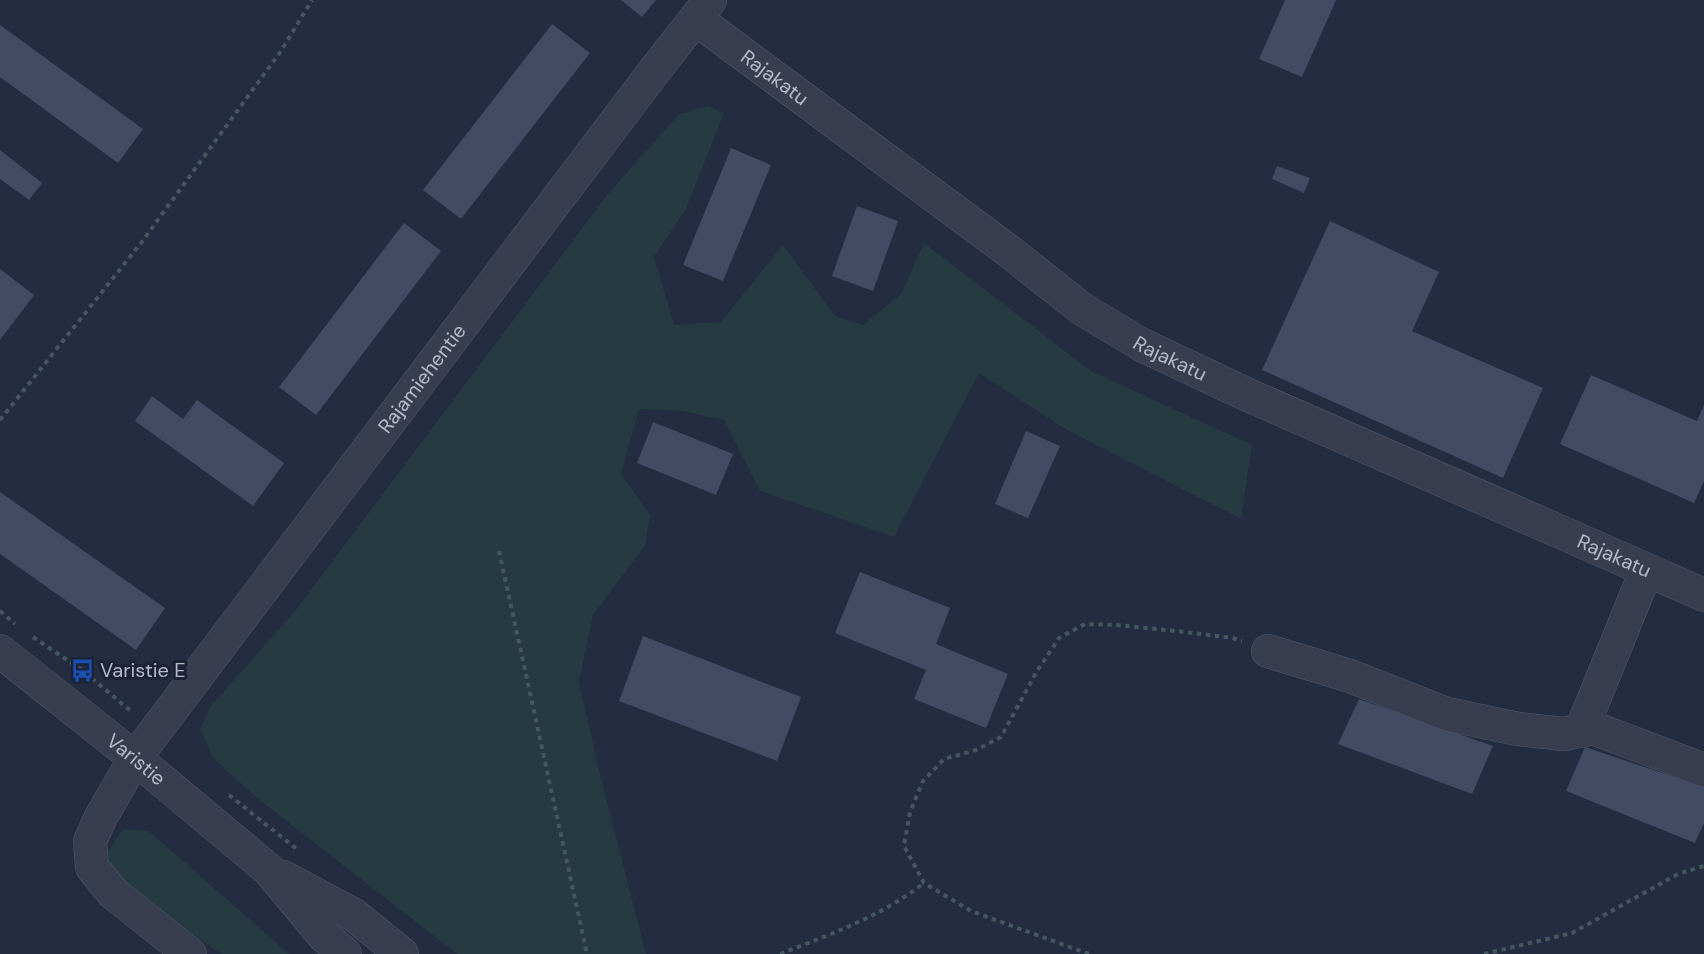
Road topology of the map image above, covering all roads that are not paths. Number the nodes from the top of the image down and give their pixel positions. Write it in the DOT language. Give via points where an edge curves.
graph roads {
  1 [pos="703,9"];
  2 [pos="1646,571"];
  3 [pos="1704,594"];
  4 [pos="12,640"];
  5 [pos="1268,651"];
  6 [pos="1581,731"];
  7 [pos="144,746"];
  8 [pos="1704,770"];
  9 [pos="269,870"];
  10 [pos="190,954"];
  11 [pos="345,954"];
  12 [pos="402,954"];
  1 -- 2 [label="street, Rajakatu" via="1082,309 1142,345"];
  1 -- 7 [label="street, Rajamiehentie"];
  2 -- 3 [label="street, Rajakatu"];
  2 -- 6 [label="street"];
  4 -- 7 [label="street, Varistie"];
  5 -- 6 [label="street" via="1350,676 1447,714 1518,729 1563,734"];
  6 -- 8 [label="street" via="1593,728"];
  7 -- 9 [label="street, Varistie"];
  7 -- 10 [label="street, Rajamiehentie" via="90,841 92,867 113,893"];
  9 -- 11 [label="street, Varistie" via="324,936"];
  9 -- 12 [label="street, Varistie" via="354,915"];
}
